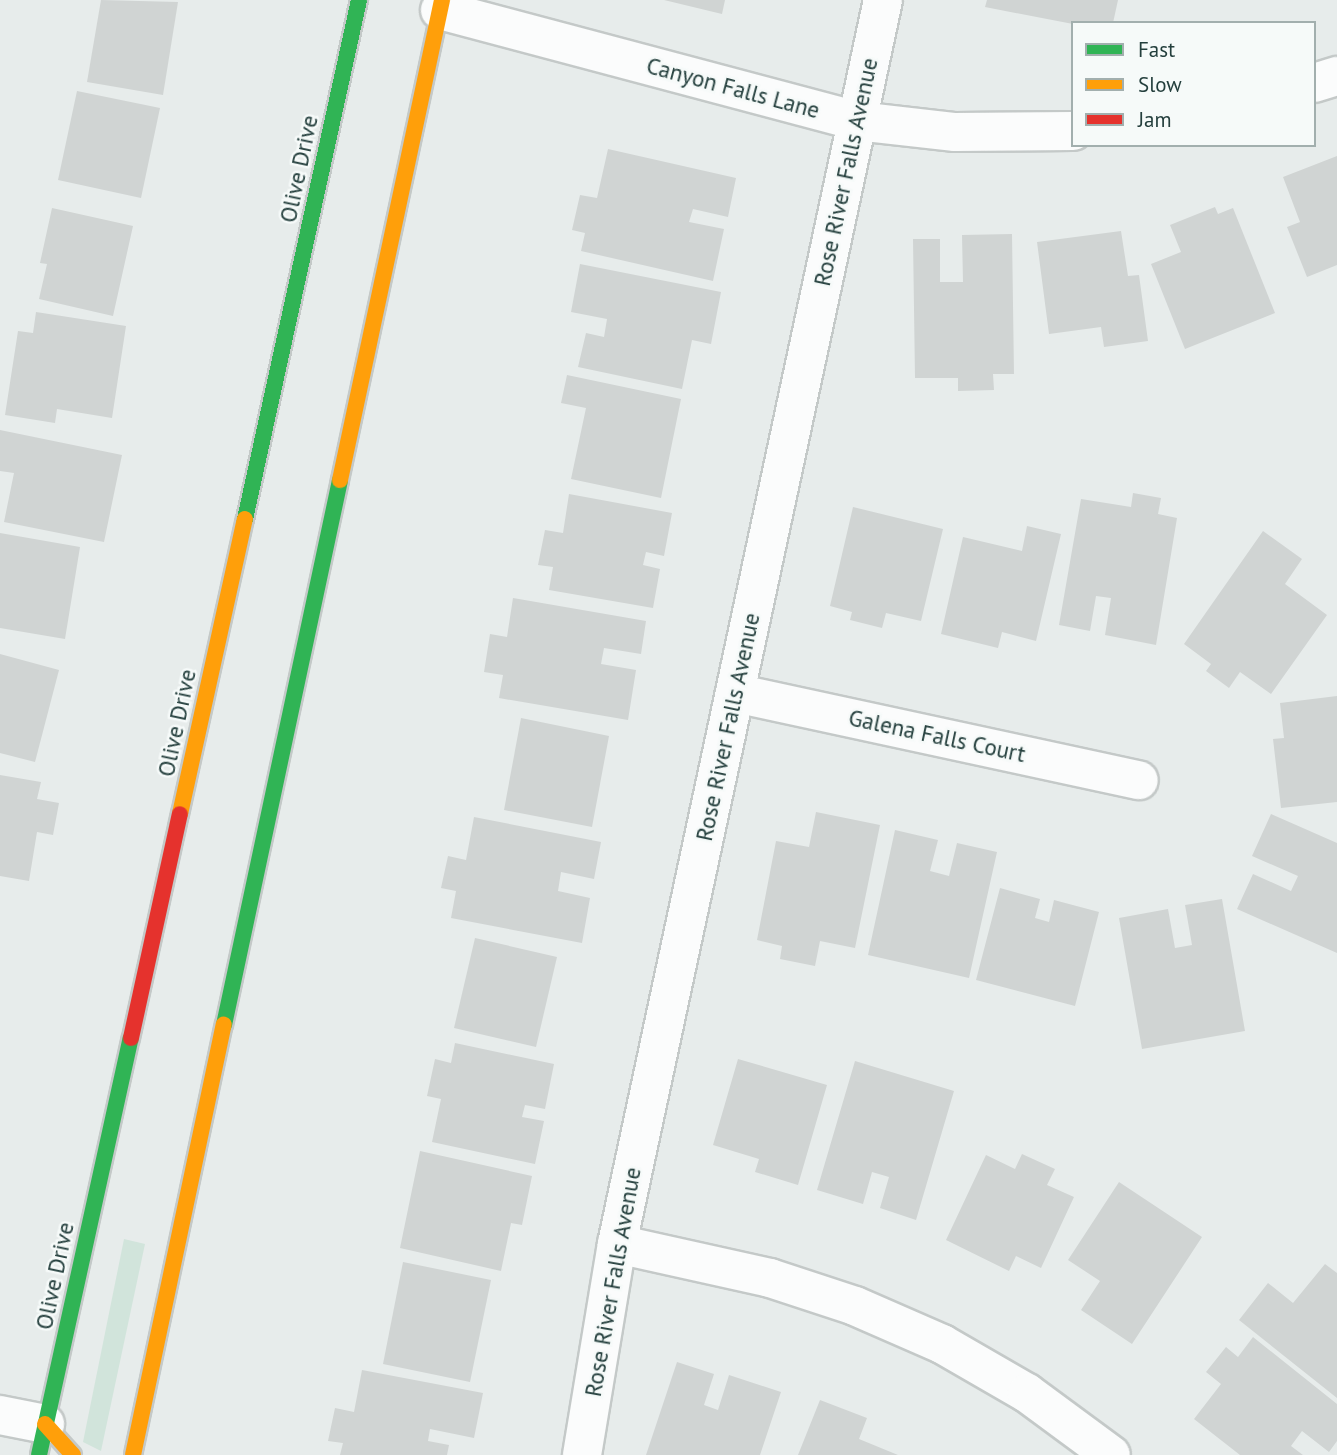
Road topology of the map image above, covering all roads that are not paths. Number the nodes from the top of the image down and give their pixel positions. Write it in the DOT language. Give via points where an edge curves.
graph roads {
  1 [pos="359,0"];
  2 [pos="883,0"];
  3 [pos="439,3"];
  4 [pos="1337,76"];
  5 [pos="1316,82"];
  6 [pos="857,121"];
  7 [pos="1071,131"];
  8 [pos="735,693"];
  9 [pos="1139,780"];
  10 [pos="617,1244"];
  11 [pos="0,1415"];
  12 [pos="42,1440"];
  13 [pos="73,1455"];
  14 [pos="133,1455"];
  15 [pos="582,1455"];
  16 [pos="1111,1455"];
  1 -- 12 [label="main road, Olive Drive"];
  2 -- 6 [label="street, Rose River Falls Avenue"];
  3 -- 6 [label="street, Canyon Falls Lane"];
  3 -- 14 [label="main road"];
  4 -- 5 [label="street"];
  6 -- 7 [label="street, Canyon Falls Lane" via="955,132"];
  6 -- 8 [label="street, Rose River Falls Avenue"];
  8 -- 9 [label="street, Galena Falls Court"];
  8 -- 10 [label="street, Rose River Falls Avenue"];
  10 -- 15 [label="street, Rose River Falls Avenue"];
  10 -- 16 [label="street" via="771,1278 855,1306 942,1344 1027,1393"];
  11 -- 12 [label="street"];
  12 -- 13 [label="main road" via="72,1449"];
}
